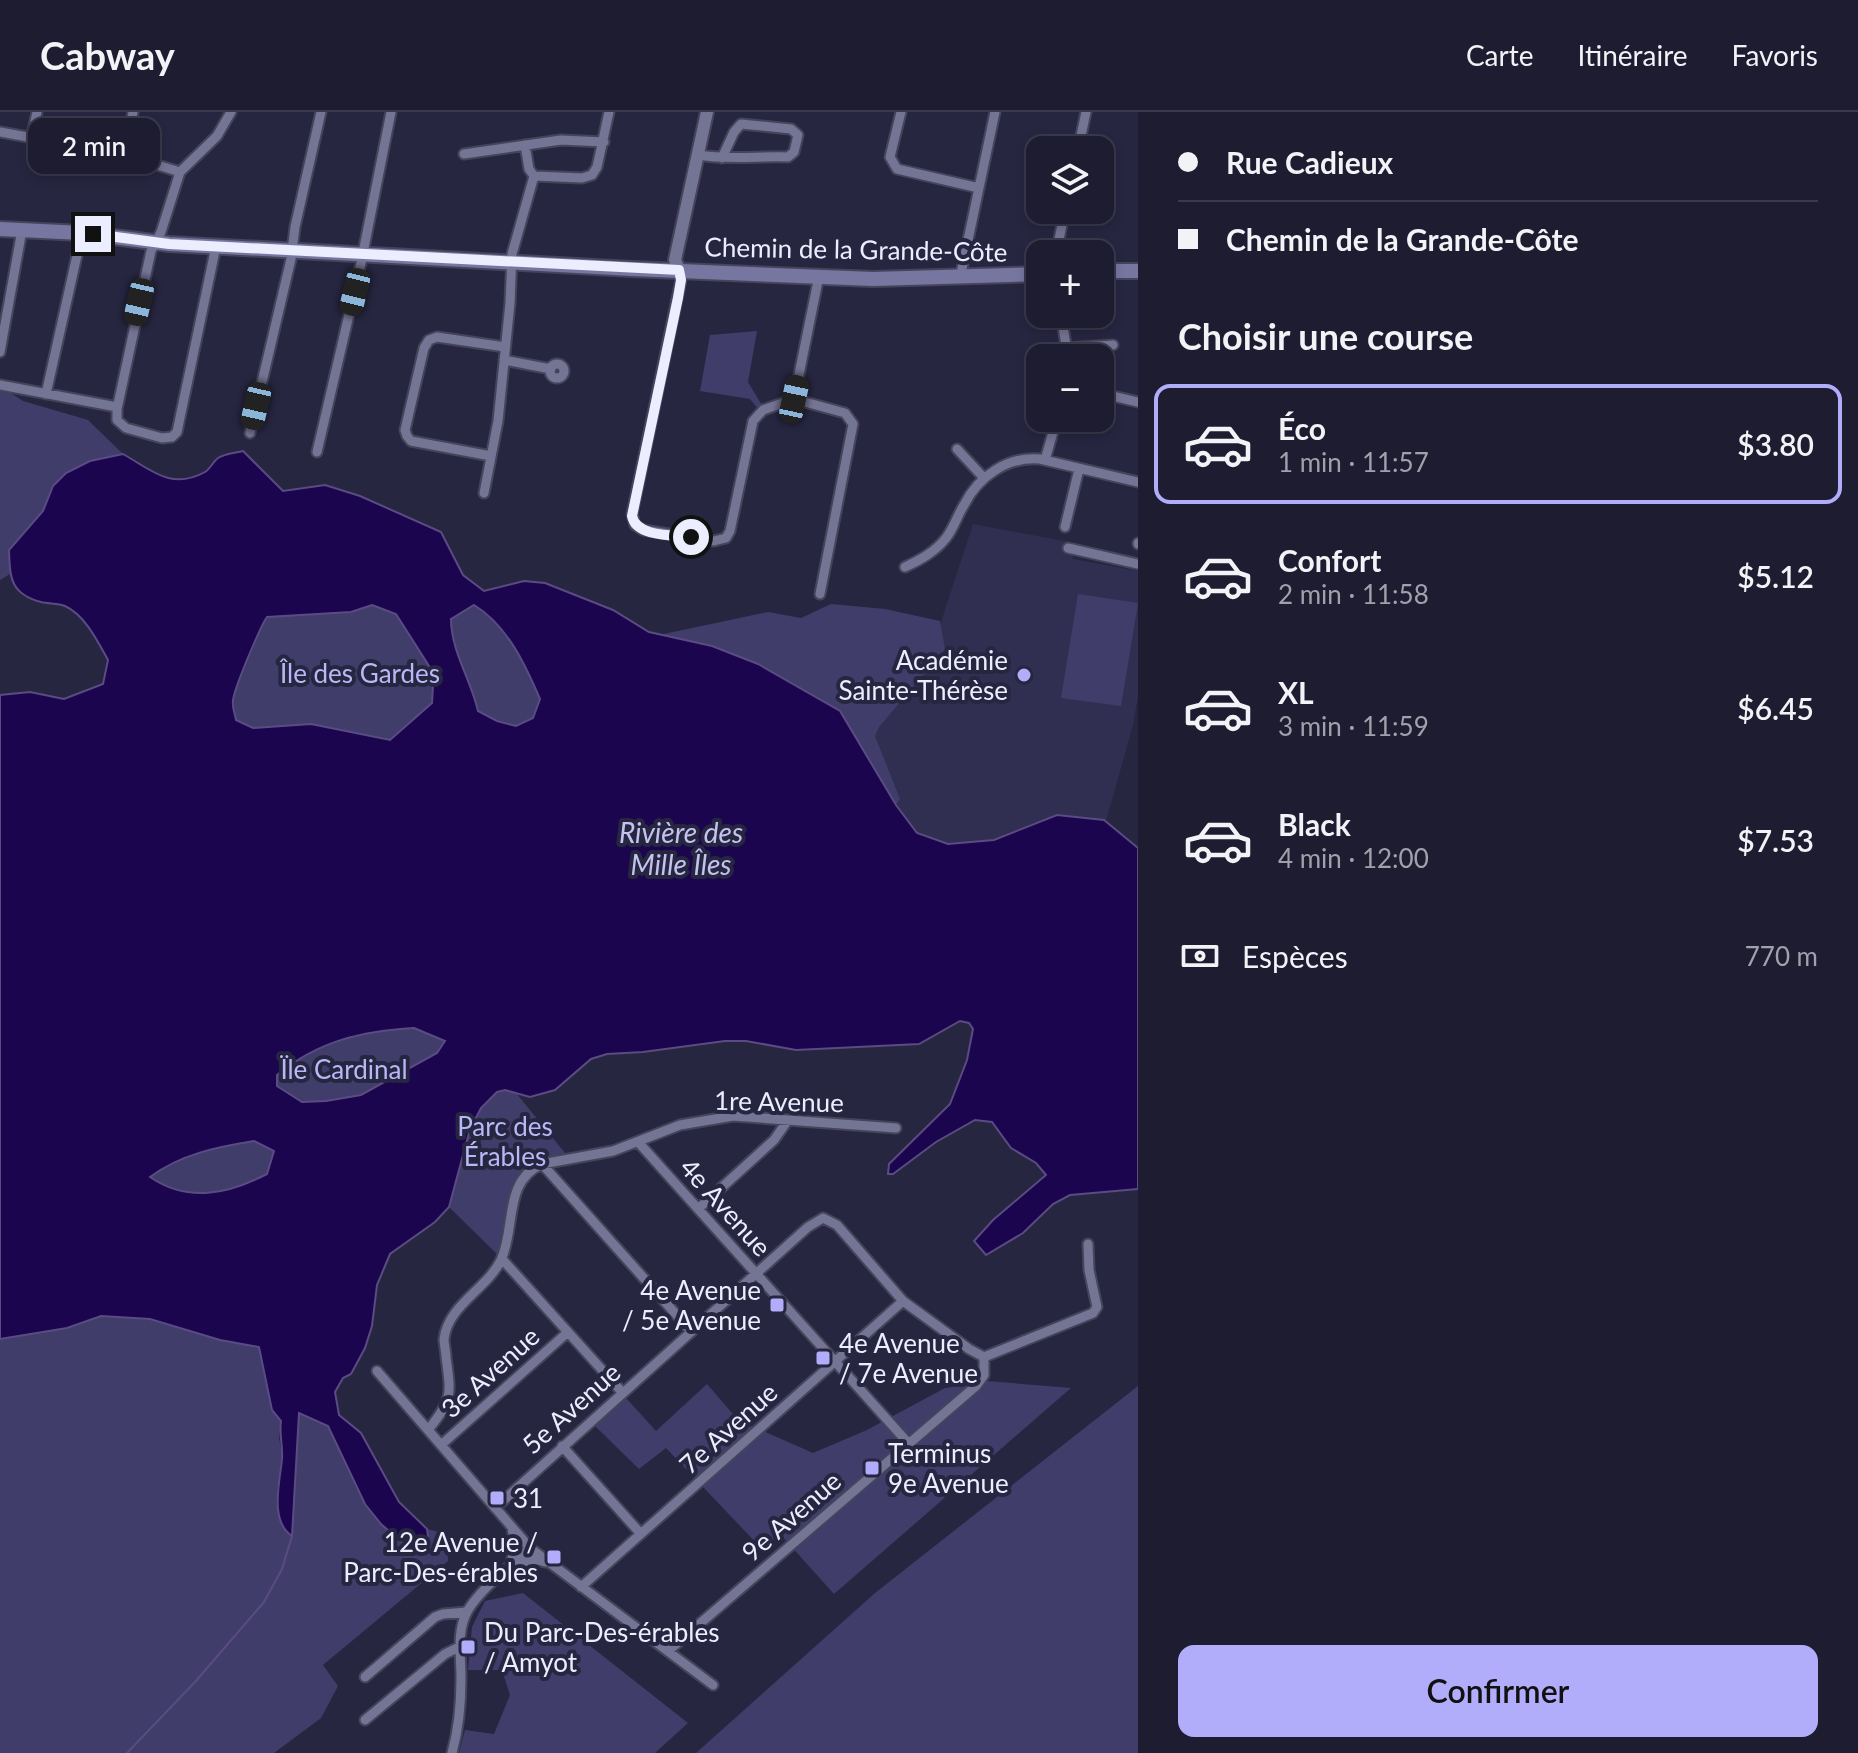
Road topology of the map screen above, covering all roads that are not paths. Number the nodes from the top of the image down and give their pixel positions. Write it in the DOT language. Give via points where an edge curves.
graph roads {
  1 [pos="37,112"];
  2 [pos="133,112"];
  3 [pos="231,112"];
  4 [pos="321,112"];
  5 [pos="391,112"];
  6 [pos="609,112"];
  7 [pos="707,112"];
  8 [pos="901,112"];
  9 [pos="995,112"];
  10 [pos="1086,112"];
  11 [pos="0,132"];
  12 [pos="1081,136"];
  13 [pos="31,139"];
  14 [pos="604,142"];
  15 [pos="525,145"];
  16 [pos="464,154"];
  17 [pos="125,155"];
  18 [pos="698,155"];
  19 [pos="722,158"];
  20 [pos="180,172"];
  21 [pos="534,176"];
  22 [pos="979,188"];
  23 [pos="0,229"];
  24 [pos="22,230"];
  25 [pos="82,233"];
  26 [pos="156,242"];
  27 [pos="216,246"];
  28 [pos="292,251"];
  29 [pos="362,255"];
  30 [pos="512,263"];
  31 [pos="679,270"];
  32 [pos="1114,271"];
  33 [pos="1138,271"];
  34 [pos="1026,275"];
  35 [pos="819,276"];
  36 [pos="960,278"];
  37 [pos="505,347"];
  38 [pos="0,352"];
  39 [pos="504,360"];
  40 [pos="551,369"];
  41 [pos="0,385"];
  42 [pos="46,394"];
  43 [pos="1114,396"];
  44 [pos="794,399"];
  45 [pos="1138,402"];
  46 [pos="117,407"];
  47 [pos="1053,432"];
  48 [pos="250,433"];
  49 [pos="957,449"];
  50 [pos="317,452"];
  51 [pos="491,456"];
  52 [pos="1045,460"];
  53 [pos="1079,469"];
  54 [pos="984,478"];
  55 [pos="1138,482"];
  56 [pos="484,493"];
  57 [pos="1065,527"];
  58 [pos="1068,548"];
  59 [pos="1138,564"];
  60 [pos="905,567"];
  61 [pos="820,594"];
  62 [pos="788,1120"];
  63 [pos="896,1128"];
  64 [pos="639,1143"];
  65 [pos="542,1164"];
  66 [pos="698,1209"];
  67 [pos="1088,1244"];
  68 [pos="502,1259"];
  69 [pos="756,1273"];
  70 [pos="903,1301"];
  71 [pos="690,1330"];
  72 [pos="568,1332"];
  73 [pos="984,1357"];
  74 [pos="835,1361"];
  75 [pos="377,1371"];
  76 [pos="622,1392"];
  77 [pos="428,1430"];
  78 [pos="909,1444"];
  79 [pos="441,1445"];
  80 [pos="562,1446"];
  81 [pos="495,1508"];
  82 [pos="512,1527"];
  83 [pos="641,1534"];
  84 [pos="530,1548"];
  85 [pos="547,1562"];
  86 [pos="510,1567"];
  87 [pos="581,1587"];
  88 [pos="467,1612"];
  89 [pos="459,1647"];
  90 [pos="668,1651"];
  91 [pos="365,1677"];
  92 [pos="713,1685"];
  93 [pos="365,1720"];
  94 [pos="452,1753"];
  1 -- 13 [label="street"];
  2 -- 17 [label="street"];
  3 -- 20 [label="street" via="217,136"];
  4 -- 28 [label="street"];
  5 -- 29 [label="street"];
  6 -- 14 [label="street"];
  7 -- 18 [label="street"];
  8 -- 22 [label="street" via="890,157 897,169"];
  9 -- 22 [label="street"];
  10 -- 12 [label="street"];
  11 -- 13 [label="street"];
  13 -- 17 [label="street"];
  14 -- 15 [label="street"];
  14 -- 21 [label="street" via="590,177"];
  15 -- 16 [label="street"];
  15 -- 21 [label="street"];
  17 -- 20 [label="street"];
  18 -- 19 [label="street"];
  18 -- 31 [label="street" via="675,260"];
  19 -- 19 [label="street" via="788,157 798,135 791,129 741,124"];
  20 -- 26 [label="street"];
  21 -- 30 [label="street"];
  22 -- 36 [label="street"];
  23 -- 24 [label="main road, Chemin de la Grande-Côte"];
  24 -- 25 [label="main road, Chemin de la Grande-Côte"];
  24 -- 38 [label="street"];
  25 -- 26 [label="main road, Chemin de la Grande-Côte"];
  25 -- 42 [label="street"];
  26 -- 27 [label="main road, Chemin de la Grande-Côte"];
  26 -- 46 [label="street"];
  27 -- 28 [label="main road, Chemin de la Grande-Côte"];
  27 -- 46 [label="street" via="174,435 166,438 126,428 117,420"];
  28 -- 29 [label="main road, Chemin de la Grande-Côte"];
  28 -- 48 [label="street"];
  29 -- 30 [label="main road, Chemin de la Grande-Côte"];
  29 -- 50 [label="street"];
  30 -- 31 [label="main road, Chemin de la Grande-Côte"];
  30 -- 37 [label="street"];
  31 -- 35 [label="main road, Chemin de la Grande-Côte"];
  31 -- 44 [label="street" via="678,298 632,514 635,525 714,541 726,538 753,421 763,410"];
  32 -- 33 [label="main road"];
  34 -- 36 [label="main road, Chemin de la Grande-Côte"];
  35 -- 36 [label="main road, Chemin de la Grande-Côte"];
  35 -- 44 [label="street"];
  37 -- 39 [label="street"];
  37 -- 51 [label="street" via="429,340 405,430 411,441"];
  39 -- 40 [label="street"];
  39 -- 51 [label="street"];
  41 -- 42 [label="street"];
  42 -- 46 [label="street"];
  43 -- 45 [label="street"];
  44 -- 61 [label="street" via="845,413 853,424"];
  47 -- 52 [label="street"];
  49 -- 54 [label="street"];
  51 -- 56 [label="street"];
  52 -- 53 [label="street"];
  52 -- 54 [label="street" via="1013,462"];
  53 -- 55 [label="street"];
  53 -- 57 [label="street"];
  54 -- 60 [label="street" via="942,543"];
  58 -- 59 [label="street"];
  62 -- 63 [label="street, 1re Avenue"];
  62 -- 64 [label="street, 1re Avenue" via="733,1116 693,1122"];
  62 -- 66 [label="street" via="774,1140"];
  64 -- 65 [label="street, 1re Avenue"];
  64 -- 66 [label="street, 4e Avenue"];
  65 -- 68 [label="street" via="521,1180"];
  65 -- 71 [label="street"];
  66 -- 69 [label="street, 4e Avenue"];
  67 -- 73 [label="street" via="1097,1307 1093,1313"];
  68 -- 72 [label="street"];
  68 -- 77 [label="street" via="456,1311 444,1338 451,1395"];
  69 -- 70 [label="street, 5e Avenue" via="823,1218 837,1225"];
  69 -- 71 [label="street, 5e Avenue"];
  69 -- 74 [label="street, 4e Avenue"];
  70 -- 73 [label="street"];
  70 -- 74 [label="street, 7e Avenue"];
  71 -- 76 [label="street, 5e Avenue"];
  72 -- 76 [label="street"];
  72 -- 79 [label="street, 3e Avenue"];
  73 -- 78 [label="street, 9e Avenue" via="984,1375 976,1386"];
  74 -- 78 [label="street, 4e Avenue"];
  74 -- 83 [label="street, 7e Avenue"];
  75 -- 77 [label="street"];
  76 -- 80 [label="street, 5e Avenue"];
  77 -- 79 [label="street"];
  78 -- 90 [label="street, 9e Avenue"];
  79 -- 81 [label="street"];
  80 -- 81 [label="street, 5e Avenue"];
  80 -- 83 [label="street"];
  81 -- 82 [label="street"];
  82 -- 84 [label="street"];
  82 -- 86 [label="street"];
  83 -- 87 [label="street, 7e Avenue"];
  84 -- 85 [label="street"];
  84 -- 86 [label="street"];
  85 -- 86 [label="street" via="534,1559"];
  85 -- 87 [label="street"];
  86 -- 88 [label="street"];
  87 -- 90 [label="street"];
  88 -- 89 [label="street"];
  88 -- 91 [label="street" via="435,1617"];
  89 -- 93 [label="street"];
  89 -- 94 [label="street" via="459,1729"];
  90 -- 92 [label="street"];
}
